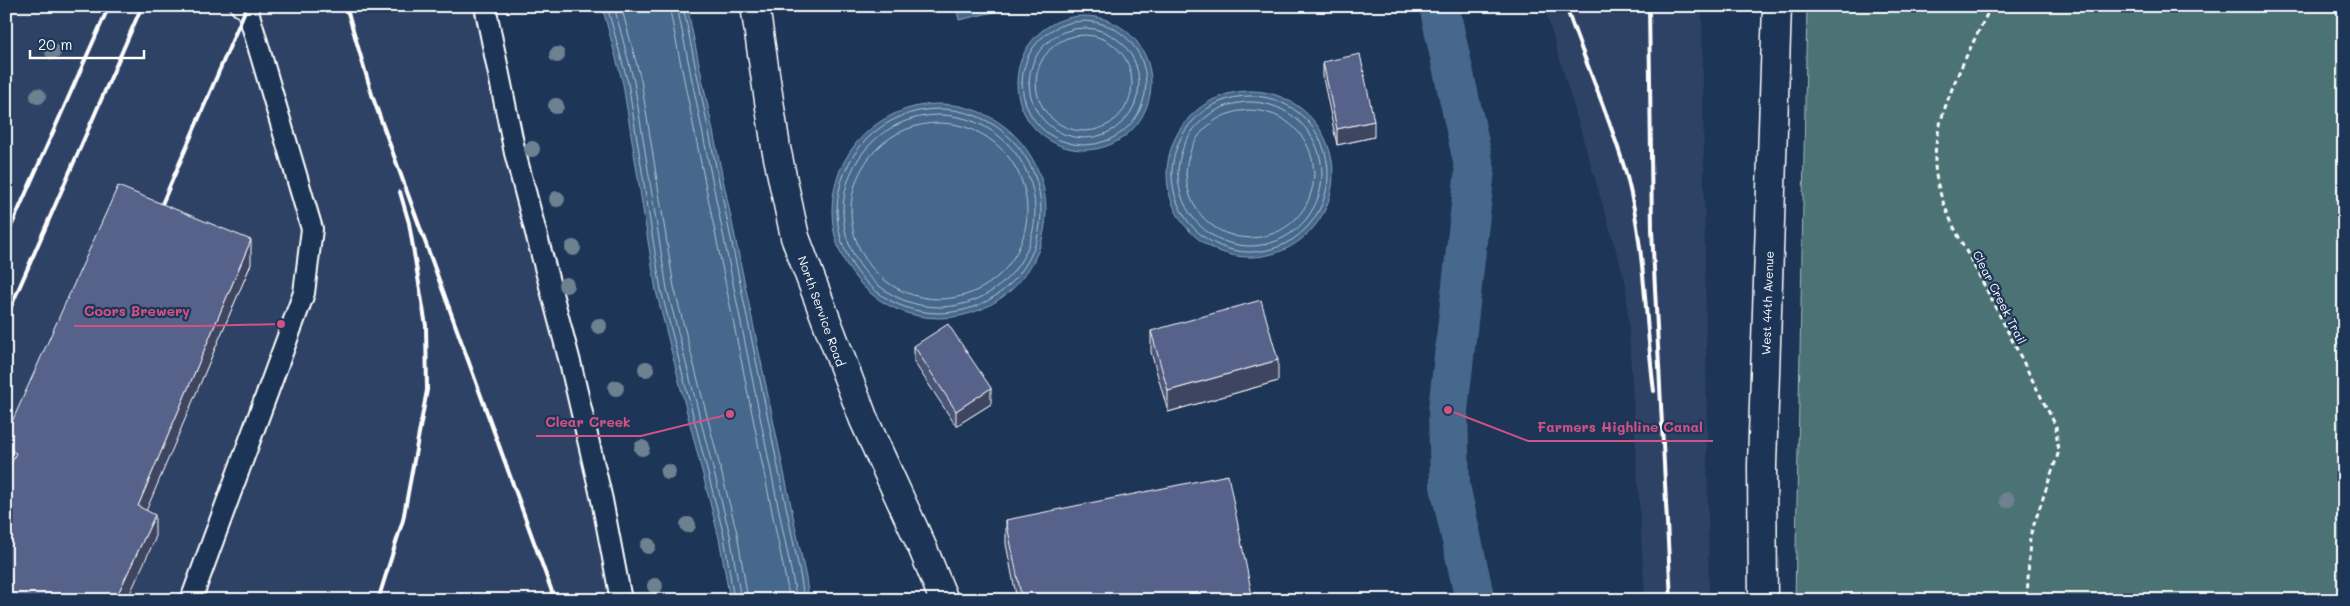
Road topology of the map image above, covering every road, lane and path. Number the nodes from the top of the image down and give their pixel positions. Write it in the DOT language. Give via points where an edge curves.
graph roads {
  1 [pos="241,6"];
  2 [pos="485,6"];
  3 [pos="755,6"];
  4 [pos="1777,6"];
  5 [pos="1991,6"];
  6 [pos="192,600"];
  7 [pos="621,600"];
  8 [pos="944,600"];
  9 [pos="1763,600"];
  10 [pos="2027,600"];
  1 -- 6 [label="lane" via="246,8 312,229 304,293"];
  2 -- 7 [label="lane" via="515,153 571,366 602,500"];
  3 -- 8 [label="street, North Service Road" via="776,148 795,237 864,420"];
  4 -- 9 [label="street, West 44th Avenue" via="1762,465"];
  5 -- 10 [label="path, Clear Creek Trail" via="1949,97 1939,130 1935,162 1940,193 1957,231 2056,426 2058,454 2030,536"];
}
